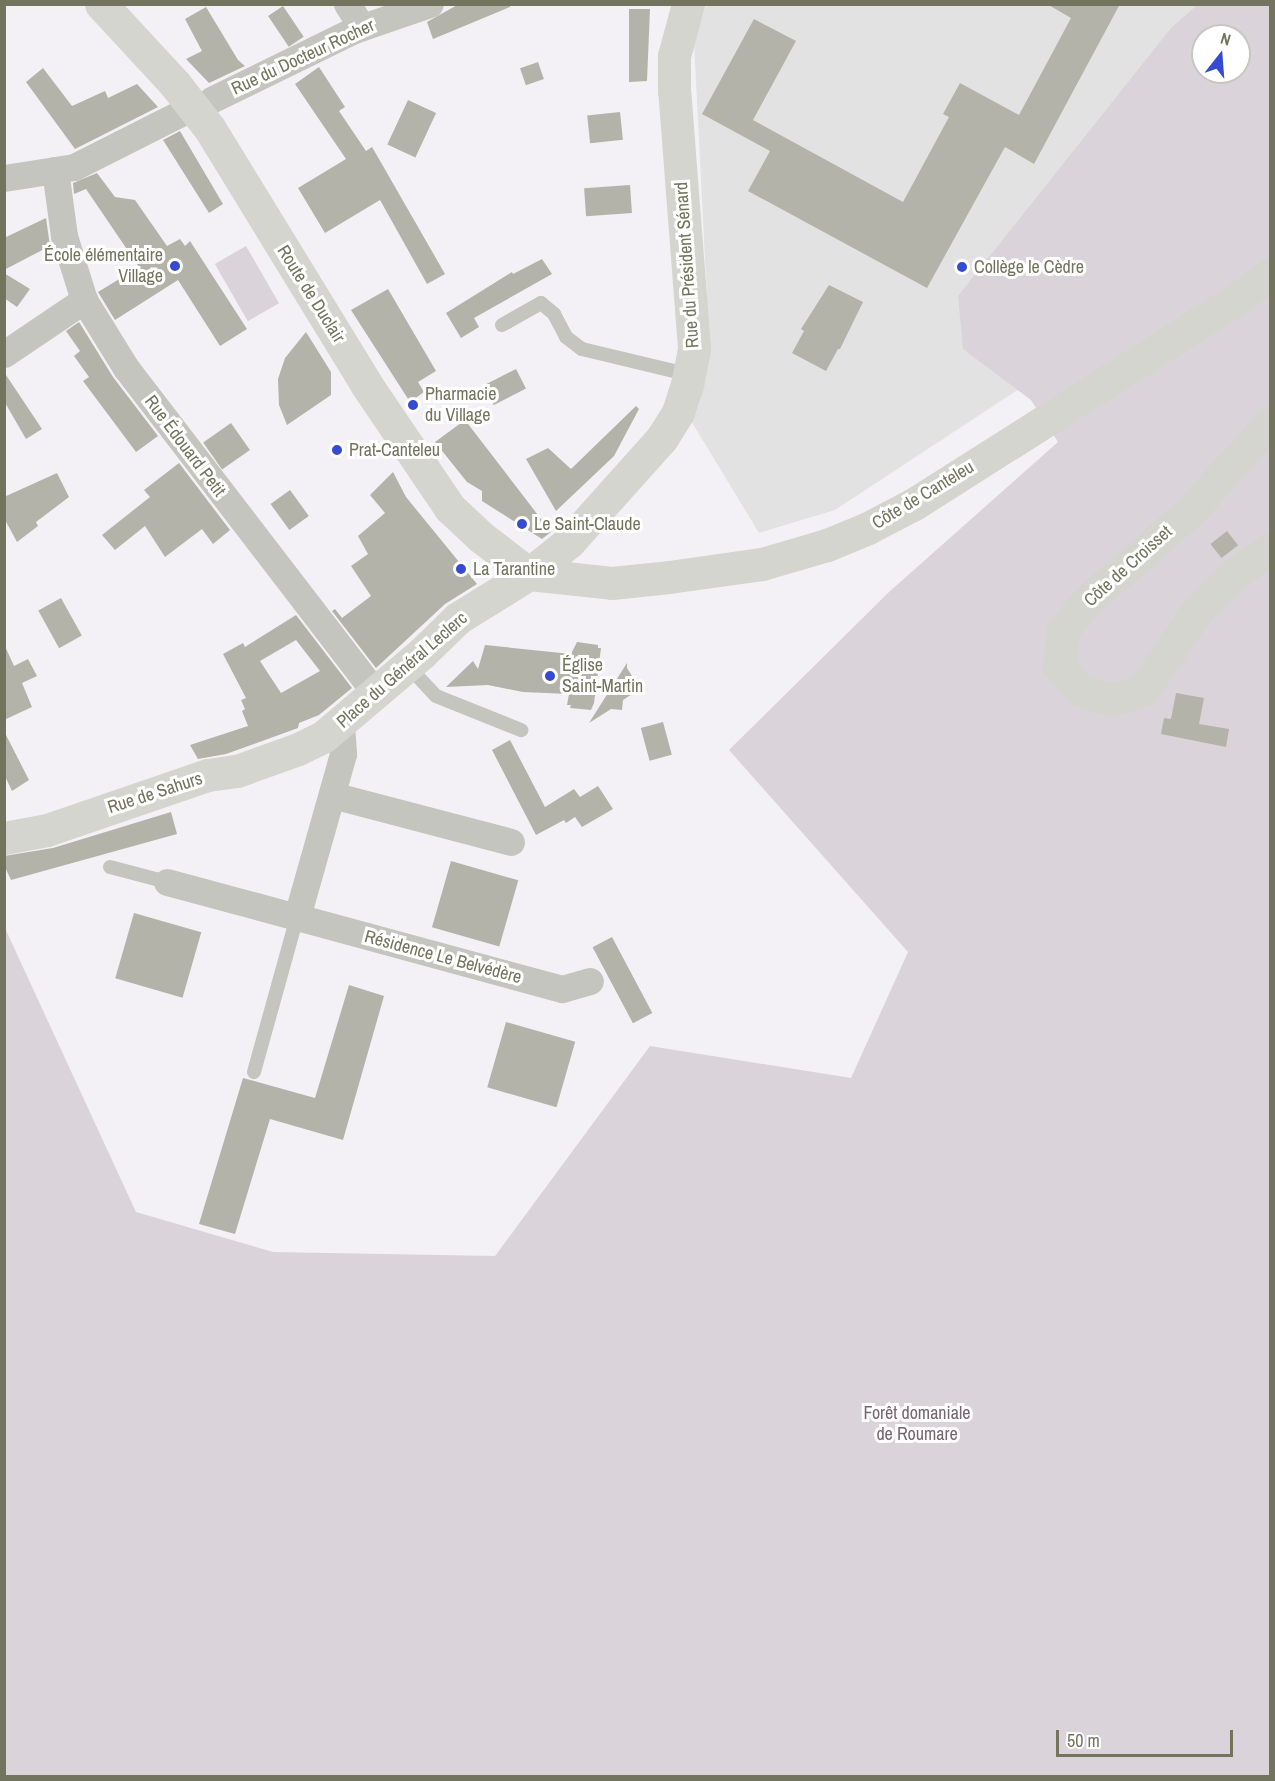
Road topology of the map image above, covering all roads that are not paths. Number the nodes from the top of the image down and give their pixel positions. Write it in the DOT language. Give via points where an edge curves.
graph roads {
  1 [pos="101,4"];
  2 [pos="347,4"];
  3 [pos="430,4"];
  4 [pos="688,4"];
  5 [pos="362,27"];
  6 [pos="212,99"];
  7 [pos="55,170"];
  8 [pos="4,178"];
  9 [pos="1270,275"];
  10 [pos="84,300"];
  11 [pos="502,325"];
  12 [pos="4,354"];
  13 [pos="690,375"];
  14 [pos="1270,423"];
  15 [pos="1270,549"];
  16 [pos="529,574"];
  17 [pos="408,666"];
  18 [pos="376,694"];
  19 [pos="341,724"];
  20 [pos="521,730"];
  21 [pos="305,747"];
  22 [pos="332,795"];
  23 [pos="4,838"];
  24 [pos="511,842"];
  25 [pos="110,867"];
  26 [pos="167,882"];
  27 [pos="297,917"];
  28 [pos="590,981"];
  29 [pos="254,1072"];
  1 -- 6 [label="street, Route de Duclair"];
  2 -- 5 [label="street"];
  3 -- 5 [label="street, Rue du Docteur Rocher"];
  4 -- 13 [label="street, Rue du Président Sénard" via="674,56 674,91 694,331"];
  5 -- 6 [label="street, Rue du Docteur Rocher"];
  6 -- 7 [label="street, Rue du Docteur Rocher" via="74,167"];
  6 -- 16 [label="street, Route de Duclair" via="210,129 366,384 450,508"];
  7 -- 8 [label="street, Rue du Docteur Rocher"];
  7 -- 10 [label="street, Rue Édouard Petit" via="64,236"];
  9 -- 16 [label="street, Côte de Canteleu" via="914,504 827,545 762,564 612,583"];
  10 -- 12 [label="street"];
  10 -- 18 [label="street, Rue Édouard Petit" via="126,368"];
  11 -- 13 [label="lane" via="541,303 554,314 566,337 582,349"];
  13 -- 16 [label="street, Rue du Président Sénard" via="678,412 662,438 568,542"];
  14 -- 15 [label="street, Côte de Croisset" via="1189,512 1088,600 1064,630 1059,666 1080,690 1111,700 1143,690 1198,609 1233,574"];
  16 -- 17 [label="street, Place du Général Leclerc" via="458,618"];
  17 -- 18 [label="street, Place du Général Leclerc"];
  17 -- 20 [label="lane" via="436,696"];
  18 -- 19 [label="street, Place du Général Leclerc"];
  19 -- 21 [label="street, Place du Général Leclerc"];
  19 -- 22 [label="street" via="343,754"];
  21 -- 23 [label="street, Rue de Sahurs" via="237,771 208,775 47,830"];
  22 -- 24 [label="street"];
  22 -- 27 [label="street"];
  25 -- 26 [label="lane"];
  26 -- 27 [label="street, Résidence Le Belvédère"];
  27 -- 28 [label="street, Résidence Le Belvédère" via="562,989"];
  27 -- 29 [label="lane"];
}
